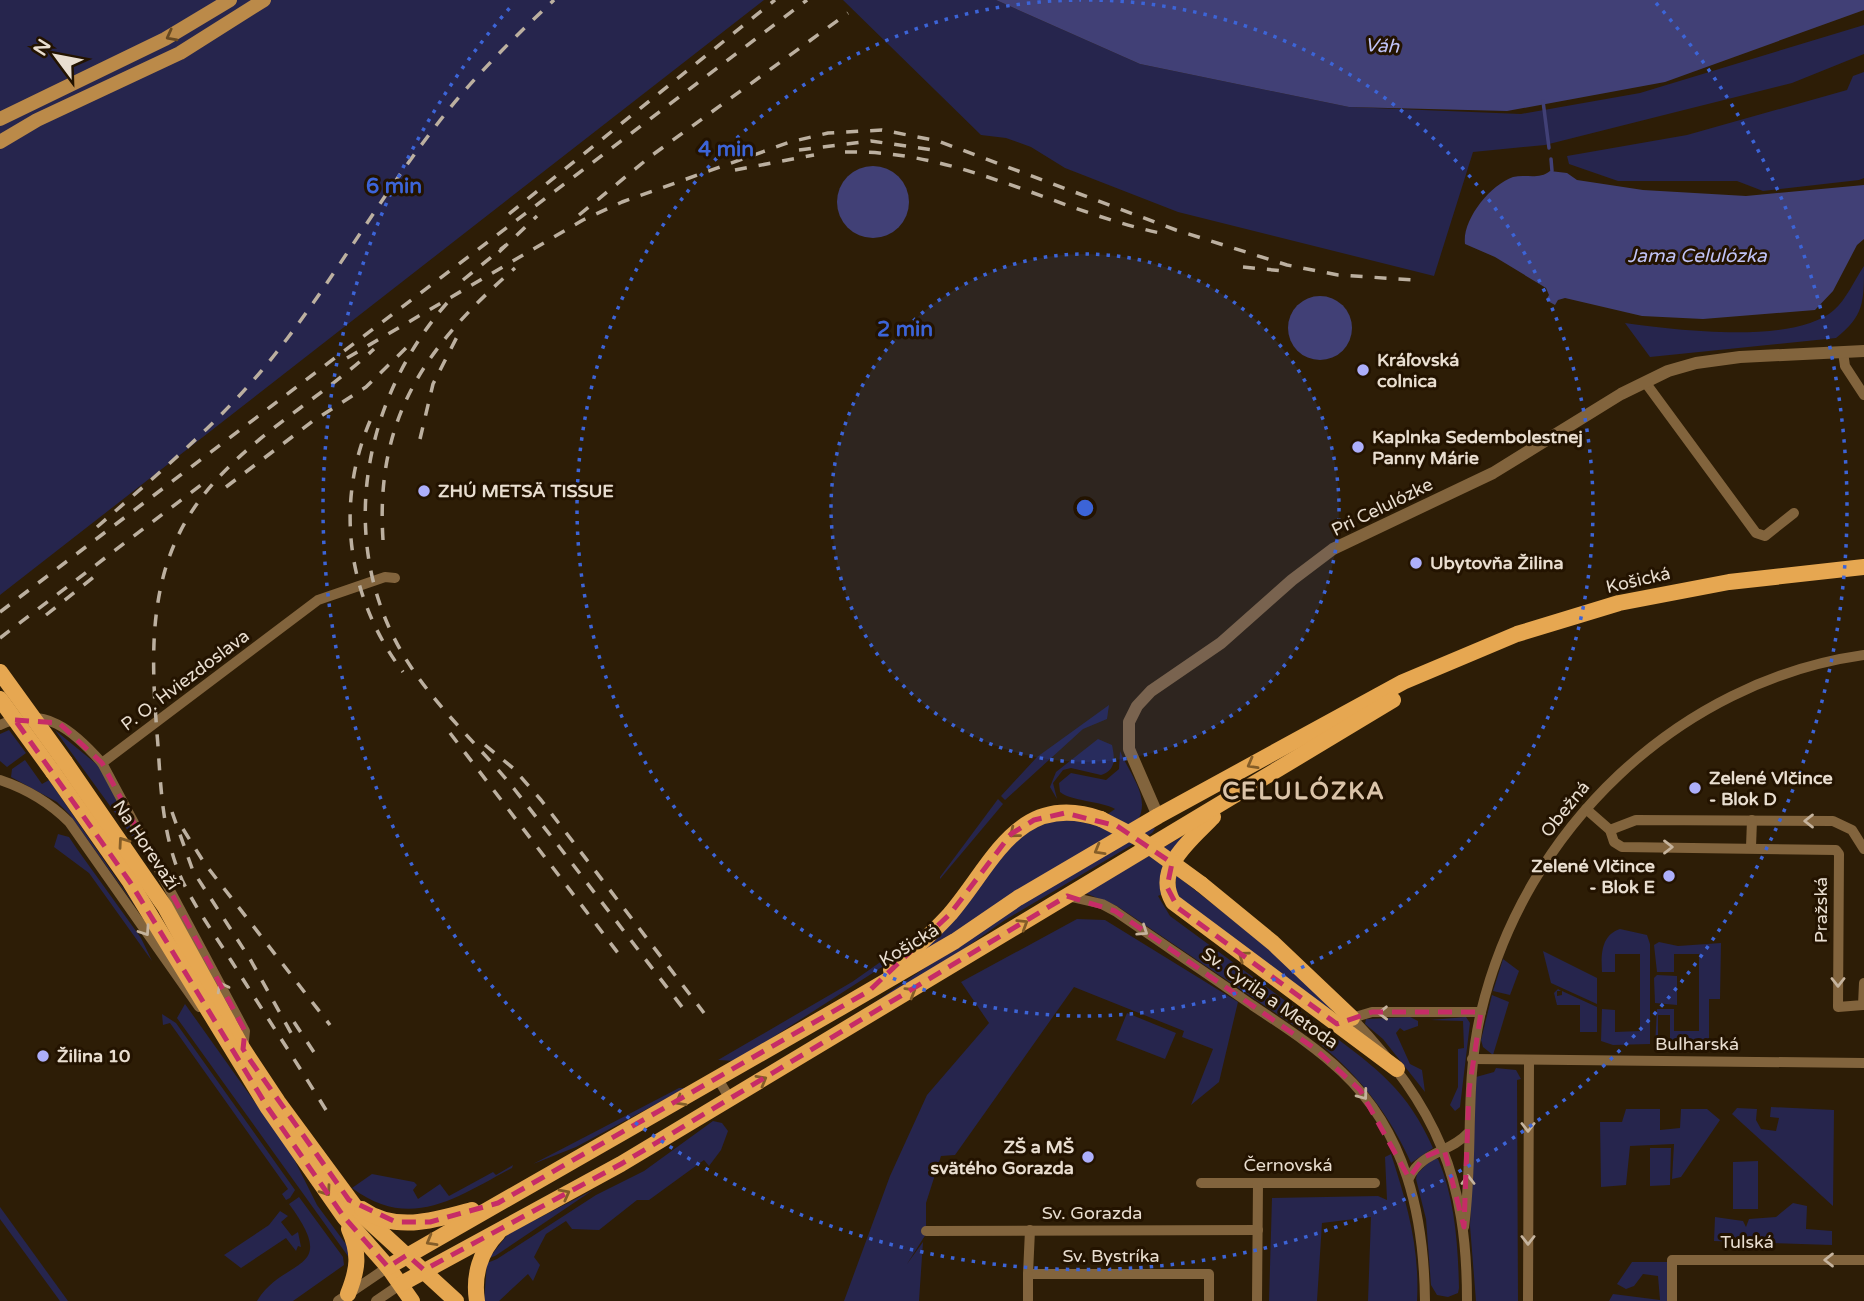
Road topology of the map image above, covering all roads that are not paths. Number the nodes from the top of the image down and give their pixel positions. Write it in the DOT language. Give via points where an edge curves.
graph roads {
  1 [pos="230,0"];
  2 [pos="264,0"];
  3 [pos="0,119"];
  4 [pos="0,142"];
  5 [pos="1864,350"];
  6 [pos="1843,352"];
  7 [pos="1645,382"];
  8 [pos="1864,395"];
  9 [pos="1794,513"];
  10 [pos="1864,567"];
  11 [pos="395,578"];
  12 [pos="1864,655"];
  13 [pos="0,672"];
  14 [pos="1431,672"];
  15 [pos="0,699"];
  16 [pos="0,725"];
  17 [pos="102,763"];
  18 [pos="59,767"];
  19 [pos="0,780"];
  20 [pos="1229,799"];
  21 [pos="1586,809"];
  22 [pos="1158,816"];
  23 [pos="1752,820"];
  24 [pos="1611,830"];
  25 [pos="1154,846"];
  26 [pos="1751,848"];
  27 [pos="1864,849"];
  28 [pos="1067,896"];
  29 [pos="1864,983"];
  30 [pos="869,991"];
  31 [pos="840,1008"];
  32 [pos="1481,1012"];
  33 [pos="1352,1018"];
  34 [pos="215,1024"];
  35 [pos="853,1027"];
  36 [pos="243,1049"];
  37 [pos="1472,1059"];
  38 [pos="1529,1062"];
  39 [pos="1864,1063"];
  40 [pos="1397,1069"];
  41 [pos="718,1079"];
  42 [pos="730,1099"];
  43 [pos="1468,1133"];
  44 [pos="1443,1149"];
  45 [pos="1409,1178"];
  46 [pos="1201,1183"];
  47 [pos="1258,1183"];
  48 [pos="1375,1183"];
  49 [pos="349,1200"];
  50 [pos="498,1203"];
  51 [pos="344,1217"];
  52 [pos="505,1226"];
  53 [pos="1464,1227"];
  54 [pos="1030,1230"];
  55 [pos="1258,1230"];
  56 [pos="926,1231"];
  57 [pos="407,1255"];
  58 [pos="1864,1260"];
  59 [pos="388,1267"];
  60 [pos="424,1270"];
  61 [pos="1028,1274"];
  62 [pos="401,1284"];
  63 [pos="1467,1285"];
  64 [pos="1424,1296"];
  65 [pos="343,1298"];
  66 [pos="376,1301"];
  67 [pos="412,1301"];
  68 [pos="456,1301"];
  69 [pos="477,1301"];
  70 [pos="1028,1301"];
  71 [pos="1209,1301"];
  72 [pos="1257,1301"];
  73 [pos="1436,1301"];
  74 [pos="1455,1301"];
  75 [pos="1467,1301"];
  76 [pos="1528,1301"];
  77 [pos="1672,1301"];
  1 -- 3 [label="main road, one-way" via="165,39"];
  2 -- 4 [label="main road" via="205,39"];
  5 -- 6 [label="street, Pri Celulózke"];
  6 -- 7 [label="street, Pri Celulózke" via="1696,363"];
  6 -- 8 [label="street" via="1845,366"];
  7 -- 9 [label="street" via="1756,533 1765,536"];
  7 -- 22 [label="street, Pri Celulózke" via="1493,473 1333,550 1221,643 1151,691 1132,714 1128,738 1132,761"];
  10 -- 14 [label="main road, Košická" via="1729,582 1619,603 1517,634"];
  11 -- 17 [label="street, P. O. Hviezdoslava" via="385,577 318,600"];
  12 -- 21 [label="street, Obežná" via="1784,674 1718,702 1665,736"];
  13 -- 18 [label="main road, Na Horevaží, bridge"];
  14 -- 20 [label="main road, Košická" via="1408,692"];
  14 -- 22 [label="main road, Košická, one-way" via="1403,682"];
  15 -- 18 [label="main road, Na Horevaží, bridge"];
  16 -- 17 [label="street" via="29,717 53,720 81,739"];
  36 -- 17 [label="street, Na Horevaží, one-way" via="245,1031"];
  18 -- 34 [label="main road, Na Horevaží"];
  36 -- 18 [label="main road, Na Horevaží, one-way" via="165,907"];
  19 -- 34 [label="street, Na Horevaží, one-way" via="29,791 69,822 186,992"];
  20 -- 25 [label="main road, Košická"];
  40 -- 20 [label="main road, one-way" via="1172,902 1167,887 1170,867"];
  21 -- 24 [label="street, Pražská"];
  21 -- 32 [label="street, Obežná" via="1521,904"];
  22 -- 25 [label="main road"];
  22 -- 30 [label="main road, Košická, one-way"];
  23 -- 24 [label="street" via="1636,820"];
  23 -- 26 [label="street"];
  27 -- 23 [label="street, one-way" via="1843,823"];
  24 -- 26 [label="street, Pražská, one-way" via="1614,842 1622,847"];
  25 -- 28 [label="main road, Košická"];
  26 -- 29 [label="street, Pražská, one-way" via="1830,848 1839,854 1838,1007 1863,1005"];
  35 -- 28 [label="main road, Košická, one-way"];
  28 -- 45 [label="street, Sv. Cyrila a Metoda, one-way" via="1115,911 1314,1048 1360,1090 1395,1145"];
  30 -- 31 [label="main road, Košická"];
  33 -- 30 [label="main road, one-way, bridge" via="1273,943 1201,884 1138,838 1101,819 1077,813 1034,820 1012,834 950,914"];
  31 -- 35 [label="street"];
  31 -- 41 [label="main road, Košická"];
  32 -- 33 [label="street, one-way" via="1372,1012"];
  32 -- 37 [label="street, Obežná"];
  33 -- 40 [label="street, Sv. Cyrila a Metoda"];
  34 -- 51 [label="main road, Na Horevaží, one-way"];
  42 -- 35 [label="main road, Košická, one-way"];
  36 -- 49 [label="main road, Na Horevaží"];
  37 -- 38 [label="street, Bulharská"];
  37 -- 43 [label="street, Obežná"];
  38 -- 39 [label="street, Bulharská"];
  38 -- 76 [label="street, one-way"];
  40 -- 44 [label="street, Sv. Cyrila a Metoda" via="1421,1103"];
  41 -- 42 [label="street"];
  41 -- 50 [label="main road, Košická, one-way"];
  52 -- 42 [label="main road, Košická, one-way"];
  43 -- 44 [label="street"];
  53 -- 43 [label="street, Obežná, one-way"];
  44 -- 45 [label="street" via="1424,1157"];
  44 -- 53 [label="street, Sv. Cyrila a Metoda"];
  45 -- 64 [label="street, Sv. Cyrila a Metoda" via="1423,1243"];
  46 -- 47 [label="street, Černovská"];
  47 -- 48 [label="street, Černovská"];
  47 -- 55 [label="street"];
  49 -- 50 [label="main road, Na Horevaží" via="383,1219 413,1223"];
  49 -- 57 [label="main road, Na Horevaží"];
  50 -- 57 [label="main road, Košická, one-way"];
  51 -- 59 [label="main road, Na Horevaží"];
  51 -- 65 [label="main road" via="358,1255 357,1270"];
  52 -- 60 [label="main road, Košická"];
  52 -- 69 [label="main road" via="481,1259"];
  53 -- 63 [label="street, Sv. Cyrila a Metoda"];
  54 -- 55 [label="street, Sv. Gorazda"];
  54 -- 56 [label="street, Sv. Gorazda"];
  54 -- 61 [label="street"];
  55 -- 72 [label="street"];
  57 -- 59 [label="main road, Košická"];
  57 -- 60 [label="main road, Na Horevaží"];
  58 -- 77 [label="street, Tulská, one-way" via="1672,1260"];
  59 -- 62 [label="main road, Na Horevaží"];
  59 -- 65 [label="street"];
  60 -- 62 [label="main road, Košická"];
  60 -- 68 [label="main road, Na Horevaží"];
  61 -- 70 [label="street"];
  61 -- 71 [label="street, Sv. Bystríka" via="1209,1274"];
  62 -- 66 [label="street"];
  62 -- 67 [label="main road, Na Horevaží"];
  63 -- 74 [label="street"];
  63 -- 75 [label="street, Sv. Cyrila a Metoda"];
  64 -- 73 [label="street"];
}
